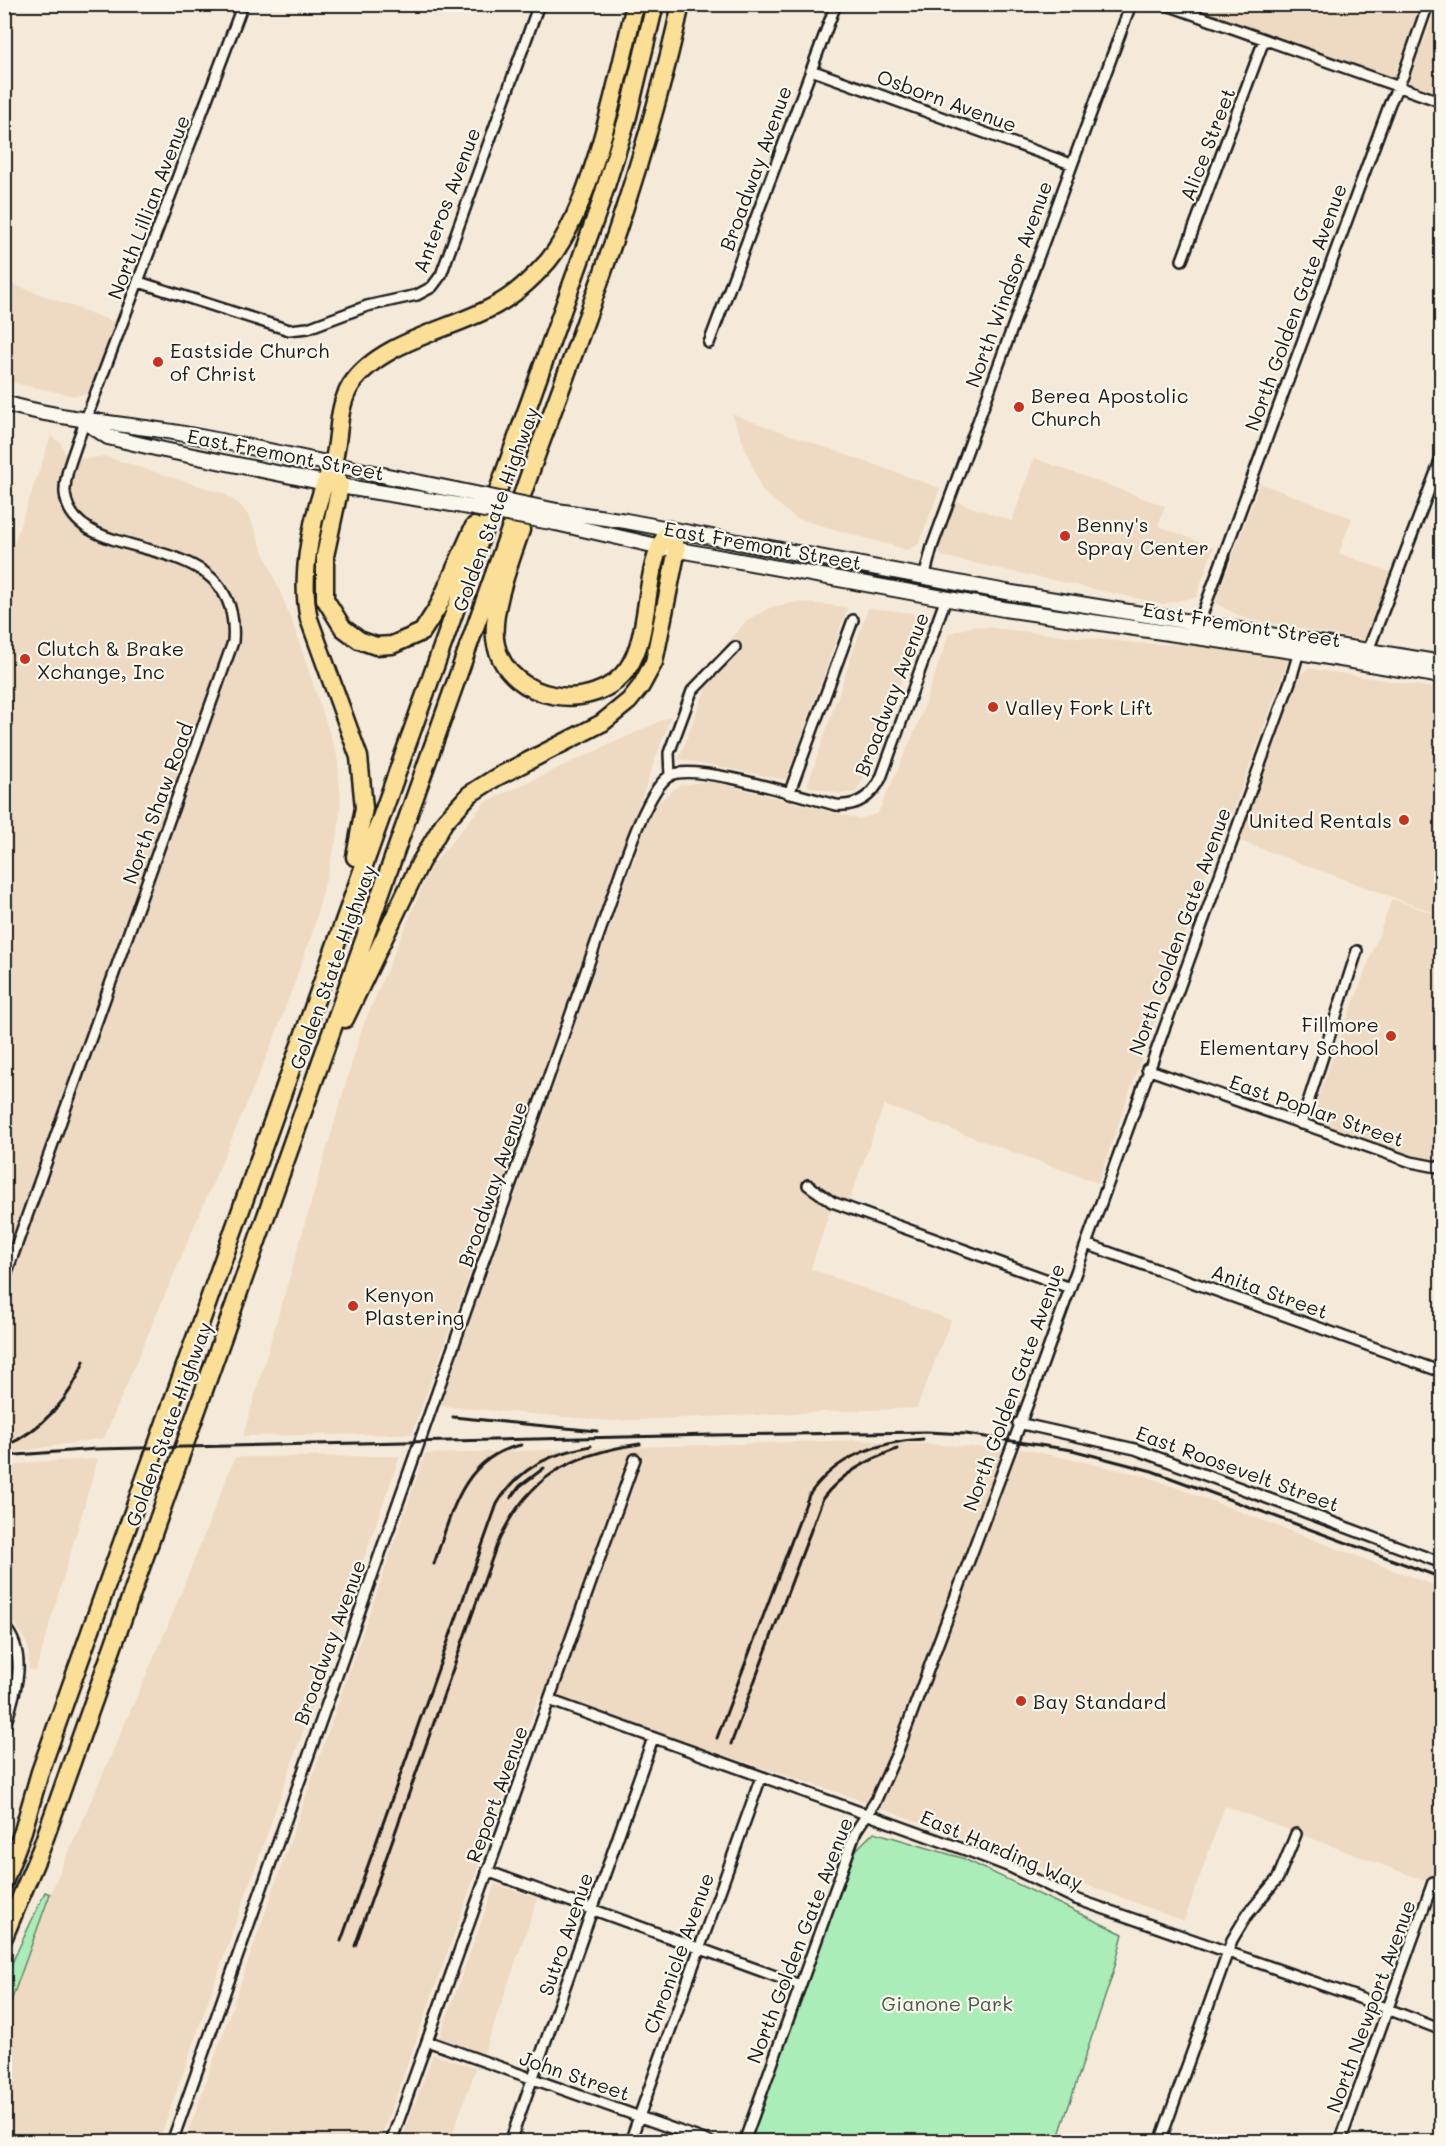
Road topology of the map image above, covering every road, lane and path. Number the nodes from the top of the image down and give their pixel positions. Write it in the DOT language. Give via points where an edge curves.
graph roads {
  1 [pos="243,4"];
  2 [pos="539,4"];
  3 [pos="635,4"];
  4 [pos="655,4"];
  5 [pos="681,4"];
  6 [pos="836,4"];
  7 [pos="1131,4"];
  8 [pos="1164,4"];
  9 [pos="1428,4"];
  10 [pos="1264,40"];
  11 [pos="811,70"];
  12 [pos="1398,88"];
  13 [pos="1442,102"];
  14 [pos="1071,164"];
  15 [pos="1182,260"];
  16 [pos="139,282"];
  17 [pos="709,343"];
  18 [pos="4,403"];
  19 [pos="86,422"];
  20 [pos="536,456"];
  21 [pos="1442,456"];
  22 [pos="332,466"];
  23 [pos="332,484"];
  24 [pos="454,497"];
  25 [pos="491,508"];
  26 [pos="557,517"];
  27 [pos="669,530"];
  28 [pos="657,546"];
  29 [pos="677,549"];
  30 [pos="924,578"];
  31 [pos="920,594"];
  32 [pos="946,598"];
  33 [pos="854,620"];
  34 [pos="1199,623"];
  35 [pos="1300,646"];
  36 [pos="735,647"];
  37 [pos="1366,656"];
  38 [pos="1442,663"];
  39 [pos="1442,676"];
  40 [pos="670,776"];
  41 [pos="789,794"];
  42 [pos="1358,951"];
  43 [pos="322,981"];
  44 [pos="1147,1069"];
  45 [pos="313,1081"];
  46 [pos="1301,1124"];
  47 [pos="1442,1168"];
  48 [pos="808,1185"];
  49 [pos="1086,1244"];
  50 [pos="4,1280"];
  51 [pos="1070,1288"];
  52 [pos="1442,1372"];
  53 [pos="1018,1423"];
  54 [pos="635,1459"];
  55 [pos="1442,1563"];
  56 [pos="4,1626"];
  57 [pos="549,1700"];
  58 [pos="4,1729"];
  59 [pos="653,1738"];
  60 [pos="761,1777"];
  61 [pos="867,1813"];
  62 [pos="1296,1834"];
  63 [pos="487,1872"];
  64 [pos="4,1882"];
  65 [pos="1433,1882"];
  66 [pos="593,1910"];
  67 [pos="4,1937"];
  68 [pos="699,1948"];
  69 [pos="1227,1952"];
  70 [pos="800,1985"];
  71 [pos="1386,2010"];
  72 [pos="1442,2030"];
  73 [pos="427,2041"];
  74 [pos="534,2080"];
  75 [pos="639,2116"];
  76 [pos="172,2142"];
  77 [pos="391,2142"];
  78 [pos="510,2142"];
  79 [pos="630,2142"];
  80 [pos="711,2142"];
  81 [pos="744,2142"];
  82 [pos="1160,2142"];
  83 [pos="1340,2142"];
  1 -- 16 [label="street, North Lillian Avenue"];
  2 -- 16 [label="street, Anteros Avenue" via="441,275 432,287 308,328 289,330"];
  3 -- 22 [label="highway" via="594,158 567,231 549,260 524,286 495,305 386,354 362,369 344,398"];
  4 -- 25 [label="highway, Golden State Highway" via="628,116 600,205"];
  5 -- 20 [label="highway, Golden State Highway" via="649,131 606,268"];
  6 -- 11 [label="street, Broadway Avenue"];
  7 -- 14 [label="street, North Windsor Avenue"];
  8 -- 10 [label="street"];
  9 -- 12 [label="street, North Golden Gate Avenue"];
  10 -- 12 [label="street"];
  10 -- 15 [label="street, Alice Street"];
  11 -- 14 [label="street, Osborn Avenue"];
  11 -- 17 [label="street, Broadway Avenue"];
  12 -- 13 [label="street"];
  12 -- 34 [label="street, North Golden Gate Avenue"];
  14 -- 30 [label="street, North Windsor Avenue" via="935,538"];
  16 -- 19 [label="street, North Lillian Avenue"];
  18 -- 19 [label="main road, East Fremont Street"];
  19 -- 22 [label="main road, East Fremont Street" via="104,421 182,434"];
  19 -- 23 [label="main road, East Fremont Street" via="108,437"];
  19 -- 50 [label="street, North Shaw Road" via="65,485 67,502 75,516 92,530 210,575 228,600 233,634 182,787"];
  20 -- 28 [label="highway" via="535,488 506,576 496,631 496,645 505,664 520,681 544,694 572,698 598,691 621,675 635,651"];
  20 -- 45 [label="highway, Golden State Highway"];
  21 -- 37 [label="street"];
  22 -- 23 [label="highway"];
  22 -- 24 [label="main road, East Fremont Street"];
  23 -- 24 [label="main road, East Fremont Street"];
  23 -- 25 [label="highway" via="325,599 343,628 376,646 392,645 422,632 438,608 477,520"];
  23 -- 43 [label="highway" via="309,555 305,600 359,757 364,808 359,844"];
  24 -- 26 [label="main road, East Fremont Street, bridge"];
  25 -- 43 [label="highway, Golden State Highway"];
  26 -- 27 [label="main road, East Fremont Street"];
  26 -- 28 [label="main road, East Fremont Street"];
  27 -- 28 [label="highway"];
  27 -- 29 [label="highway"];
  27 -- 30 [label="main road, East Fremont Street"];
  28 -- 29 [label="main road, East Fremont Street"];
  29 -- 31 [label="main road, East Fremont Street"];
  29 -- 45 [label="highway" via="654,662 641,686 602,723 495,778 470,794 445,821 420,863"];
  30 -- 31 [label="main road"];
  30 -- 34 [label="main road, East Fremont Street"];
  31 -- 32 [label="main road, East Fremont Street"];
  32 -- 35 [label="main road, East Fremont Street" via="1062,618"];
  32 -- 41 [label="street, Broadway Avenue" via="874,791 856,803 843,805"];
  33 -- 41 [label="street"];
  34 -- 35 [label="main road, East Fremont Street"];
  35 -- 37 [label="main road, East Fremont Street"];
  35 -- 44 [label="street, North Golden Gate Avenue" via="1251,791"];
  36 -- 40 [label="street" via="692,692 669,753"];
  37 -- 38 [label="main road, East Fremont Street"];
  37 -- 39 [label="main road, East Fremont Street"];
  40 -- 41 [label="street, Broadway Avenue" via="699,771"];
  40 -- 76 [label="street, Broadway Avenue" via="651,796 603,923"];
  42 -- 46 [label="street"];
  43 -- 64 [label="highway, Golden State Highway"];
  44 -- 46 [label="street, East Poplar Street"];
  44 -- 49 [label="street, North Golden Gate Avenue"];
  45 -- 67 [label="highway, Golden State Highway" via="41,1849"];
  46 -- 47 [label="street, East Poplar Street" via="1411,1162"];
  48 -- 51 [label="street" via="838,1205"];
  49 -- 51 [label="street, North Golden Gate Avenue"];
  49 -- 52 [label="street, Anita Street"];
  51 -- 53 [label="street, North Golden Gate Avenue"];
  53 -- 55 [label="street, East Roosevelt Street" via="1135,1449"];
  53 -- 61 [label="street, North Golden Gate Avenue" via="897,1753"];
  54 -- 57 [label="street, Report Avenue"];
  56 -- 58 [label="street" via="15,1644 19,1672"];
  57 -- 59 [label="street, East Harding Way"];
  57 -- 63 [label="street, Report Avenue"];
  59 -- 60 [label="street, East Harding Way"];
  59 -- 66 [label="street, Sutro Avenue"];
  60 -- 61 [label="street, East Harding Way"];
  60 -- 68 [label="street, Chronicle Avenue"];
  61 -- 69 [label="street, East Harding Way" via="1010,1867 1076,1899"];
  61 -- 70 [label="street, North Golden Gate Avenue" via="856,1832"];
  62 -- 69 [label="street" via="1278,1878 1247,1915"];
  63 -- 66 [label="street"];
  63 -- 73 [label="street, Report Avenue"];
  65 -- 71 [label="street, North Newport Avenue"];
  66 -- 68 [label="street"];
  66 -- 74 [label="street, Sutro Avenue"];
  68 -- 70 [label="street"];
  68 -- 75 [label="street, Chronicle Avenue"];
  69 -- 71 [label="street, East Harding Way"];
  69 -- 82 [label="street"];
  70 -- 81 [label="street, North Golden Gate Avenue"];
  71 -- 72 [label="street, East Harding Way"];
  71 -- 83 [label="street, North Newport Avenue"];
  73 -- 74 [label="street, John Street"];
  73 -- 77 [label="street, Report Avenue"];
  74 -- 75 [label="street, John Street"];
  74 -- 78 [label="street, Sutro Avenue"];
  75 -- 79 [label="street, Chronicle Avenue"];
  75 -- 80 [label="street, John Street"];
}
